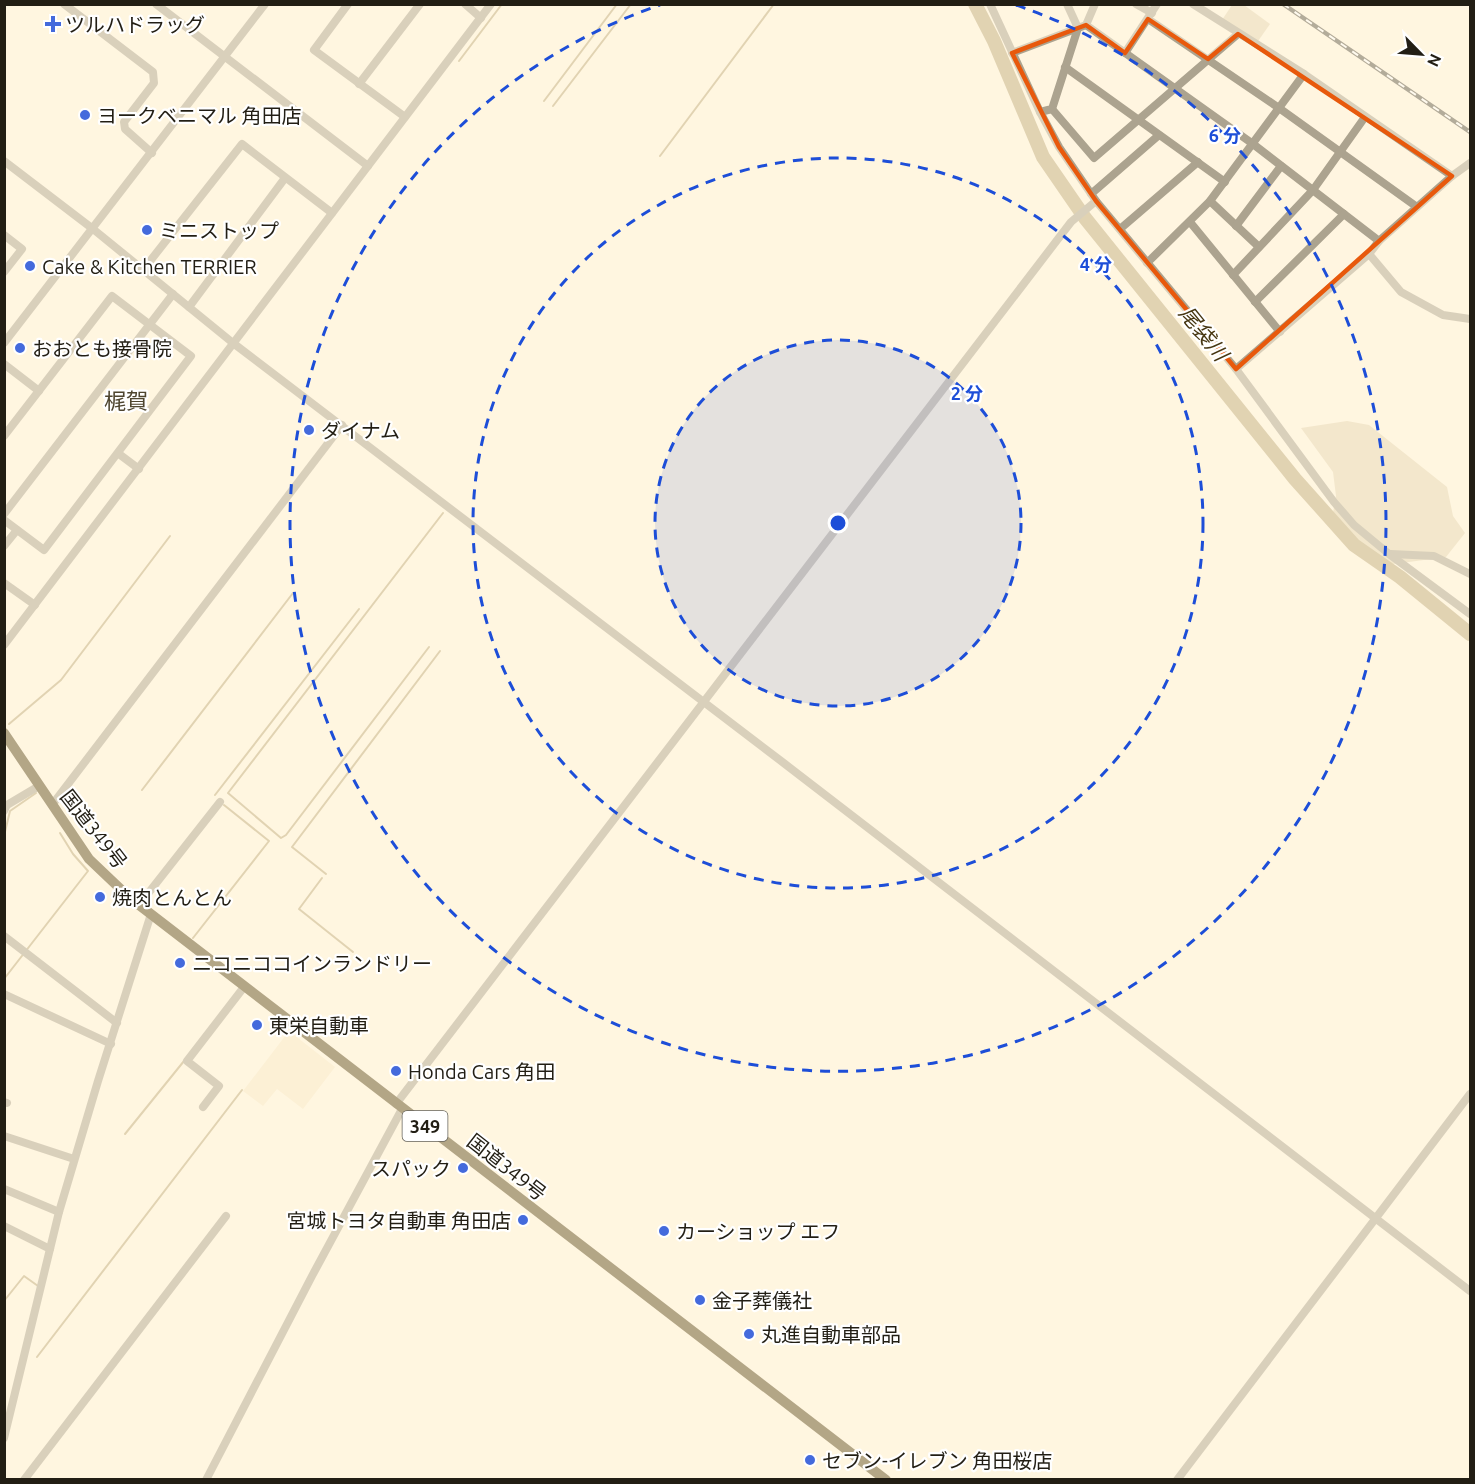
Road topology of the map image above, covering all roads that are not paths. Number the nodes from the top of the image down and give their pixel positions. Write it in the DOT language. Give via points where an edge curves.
graph roads {
  1 [pos="64,4"];
  2 [pos="156,4"];
  3 [pos="265,4"];
  4 [pos="348,4"];
  5 [pos="420,4"];
  6 [pos="465,4"];
  7 [pos="491,4"];
  8 [pos="1067,4"];
  9 [pos="1095,4"];
  10 [pos="1136,4"];
  11 [pos="1158,4"];
  12 [pos="1193,4"];
  13 [pos="993,7"];
  14 [pos="1150,16"];
  15 [pos="482,18"];
  16 [pos="1082,26"];
  17 [pos="1238,34"];
  18 [pos="1012,53"];
  19 [pos="1125,53"];
  20 [pos="225,56"];
  21 [pos="1208,59"];
  22 [pos="1065,67"];
  23 [pos="1304,74"];
  24 [pos="359,84"];
  25 [pos="1174,88"];
  26 [pos="1279,108"];
  27 [pos="1052,109"];
  28 [pos="1040,112"];
  29 [pos="405,117"];
  30 [pos="1365,117"];
  31 [pos="1138,120"];
  32 [pos="1159,135"];
  33 [pos="1253,144"];
  34 [pos="1341,152"];
  35 [pos="152,153"];
  36 [pos="4,161"];
  37 [pos="1198,162"];
  38 [pos="1470,163"];
  39 [pos="368,166"];
  40 [pos="1281,166"];
  41 [pos="1452,176"];
  42 [pos="285,178"];
  43 [pos="1225,182"];
  44 [pos="1313,190"];
  45 [pos="1093,200"];
  46 [pos="1210,201"];
  47 [pos="1417,207"];
  48 [pos="332,213"];
  49 [pos="1344,214"];
  50 [pos="1190,222"];
  51 [pos="1236,226"];
  52 [pos="93,229"];
  53 [pos="1120,229"];
  54 [pos="4,235"];
  55 [pos="1379,241"];
  56 [pos="1259,248"];
  57 [pos="1368,254"];
  58 [pos="1147,263"];
  59 [pos="143,270"];
  60 [pos="4,272"];
  61 [pos="1233,275"];
  62 [pos="173,294"];
  63 [pos="1255,302"];
  64 [pos="189,307"];
  65 [pos="1470,319"];
  66 [pos="150,325"];
  67 [pos="1280,332"];
  68 [pos="4,343"];
  69 [pos="233,343"];
  70 [pos="4,364"];
  71 [pos="1236,369"];
  72 [pos="39,391"];
  73 [pos="342,425"];
  74 [pos="4,436"];
  75 [pos="119,453"];
  76 [pos="139,470"];
  77 [pos="4,514"];
  78 [pos="4,520"];
  79 [pos="17,530"];
  80 [pos="4,546"];
  81 [pos="1389,554"];
  82 [pos="1470,574"];
  83 [pos="4,583"];
  84 [pos="35,605"];
  85 [pos="1470,614"];
  86 [pos="4,645"];
  87 [pos="703,701"];
  88 [pos="4,734"];
  89 [pos="39,786"];
  90 [pos="220,801"];
  91 [pos="52,805"];
  92 [pos="5,809"];
  93 [pos="139,905"];
  94 [pos="151,914"];
  95 [pos="4,936"];
  96 [pos="244,987"];
  97 [pos="4,994"];
  98 [pos="117,1023"];
  99 [pos="111,1044"];
  100 [pos="1470,1094"];
  101 [pos="399,1106"];
  102 [pos="203,1107"];
  103 [pos="4,1136"];
  104 [pos="74,1159"];
  105 [pos="4,1189"];
  106 [pos="59,1212"];
  107 [pos="226,1216"];
  108 [pos="1375,1219"];
  109 [pos="4,1226"];
  110 [pos="50,1250"];
  111 [pos="1470,1291"];
  112 [pos="4,1438"];
  113 [pos="24,1479"];
  114 [pos="206,1479"];
  115 [pos="886,1479"];
  116 [pos="1177,1479"];
  1 -- 35 [label="street" via="153,72 154,83 124,122 125,129"];
  2 -- 20 [label="street"];
  3 -- 20 [label="street"];
  4 -- 24 [label="street" via="314,50"];
  5 -- 24 [label="street"];
  6 -- 15 [label="street"];
  7 -- 15 [label="street"];
  8 -- 16 [label="street"];
  9 -- 16 [label="street"];
  10 -- 14 [label="street"];
  11 -- 14 [label="street"];
  12 -- 17 [label="street"];
  13 -- 18 [label="street"];
  14 -- 19 [label="street"];
  14 -- 21 [label="street"];
  15 -- 29 [label="street"];
  16 -- 18 [label="street"];
  16 -- 19 [label="street"];
  16 -- 22 [label="street"];
  17 -- 21 [label="street"];
  17 -- 23 [label="street"];
  18 -- 28 [label="street"];
  19 -- 25 [label="street"];
  20 -- 35 [label="street"];
  20 -- 39 [label="street"];
  21 -- 25 [label="street"];
  21 -- 26 [label="street"];
  22 -- 27 [label="street"];
  22 -- 31 [label="street"];
  23 -- 26 [label="street"];
  23 -- 30 [label="street"];
  24 -- 29 [label="street"];
  25 -- 31 [label="street"];
  25 -- 33 [label="street"];
  26 -- 33 [label="street"];
  26 -- 34 [label="street"];
  27 -- 28 [label="street"];
  27 -- 31 [label="street" via="1094,158"];
  28 -- 45 [label="street"];
  29 -- 39 [label="street"];
  30 -- 34 [label="street"];
  30 -- 41 [label="street"];
  31 -- 32 [label="street"];
  32 -- 37 [label="street"];
  32 -- 45 [label="street"];
  33 -- 40 [label="street"];
  33 -- 43 [label="street"];
  34 -- 44 [label="street"];
  34 -- 47 [label="street"];
  35 -- 52 [label="street"];
  36 -- 52 [label="street"];
  37 -- 43 [label="street"];
  37 -- 53 [label="street"];
  38 -- 41 [label="street"];
  39 -- 48 [label="street"];
  40 -- 44 [label="street"];
  40 -- 51 [label="street"];
  41 -- 47 [label="street"];
  42 -- 48 [label="street"];
  42 -- 59 [label="street" via="242,144"];
  42 -- 64 [label="street"];
  43 -- 46 [label="street"];
  44 -- 49 [label="street"];
  44 -- 56 [label="street"];
  45 -- 53 [label="street"];
  45 -- 87 [label="street" via="1075,218"];
  46 -- 50 [label="street"];
  46 -- 51 [label="street"];
  47 -- 55 [label="street"];
  48 -- 69 [label="street"];
  49 -- 55 [label="street"];
  49 -- 63 [label="street"];
  50 -- 58 [label="street"];
  50 -- 61 [label="street"];
  51 -- 56 [label="street"];
  52 -- 59 [label="street"];
  52 -- 68 [label="street"];
  53 -- 58 [label="street"];
  54 -- 60 [label="street" via="22,249"];
  55 -- 57 [label="street"];
  56 -- 61 [label="street"];
  57 -- 65 [label="street" via="1401,292 1443,315"];
  57 -- 67 [label="street"];
  58 -- 71 [label="street"];
  59 -- 62 [label="street"];
  61 -- 63 [label="street"];
  62 -- 64 [label="street"];
  62 -- 66 [label="street"];
  63 -- 67 [label="street"];
  64 -- 69 [label="street"];
  66 -- 72 [label="street" via="112,296"];
  66 -- 75 [label="street" via="191,356"];
  66 -- 77 [label="street"];
  67 -- 71 [label="street"];
  69 -- 73 [label="street"];
  69 -- 76 [label="street"];
  70 -- 72 [label="street"];
  71 -- 81 [label="street" via="1334,502"];
  72 -- 74 [label="street"];
  73 -- 87 [label="street"];
  73 -- 91 [label="street"];
  75 -- 76 [label="street"];
  75 -- 79 [label="street" via="44,550"];
  76 -- 84 [label="street"];
  78 -- 79 [label="street"];
  79 -- 80 [label="street"];
  81 -- 82 [label="street" via="1434,556"];
  81 -- 85 [label="street"];
  83 -- 84 [label="street"];
  84 -- 86 [label="street"];
  87 -- 101 [label="street"];
  87 -- 108 [label="street"];
  88 -- 89 [label="highway, 国道349号 / 349"];
  89 -- 91 [label="highway, 国道349号 / 349"];
  89 -- 92 [label="street"];
  90 -- 93 [label="street"];
  91 -- 93 [label="highway, 国道349号 / 349" via="98,869"];
  93 -- 94 [label="highway, 国道349号 / 349"];
  94 -- 96 [label="highway, 国道349号 / 349"];
  94 -- 98 [label="street"];
  95 -- 98 [label="street"];
  96 -- 101 [label="highway, 国道349号 / 349"];
  96 -- 102 [label="street" via="187,1061 219,1086"];
  97 -- 99 [label="street"];
  98 -- 99 [label="street"];
  99 -- 104 [label="street"];
  100 -- 108 [label="street"];
  101 -- 114 [label="street"];
  101 -- 115 [label="highway, 国道349号 / 349"];
  103 -- 104 [label="street"];
  104 -- 106 [label="street"];
  105 -- 106 [label="street"];
  106 -- 110 [label="street"];
  107 -- 113 [label="street"];
  108 -- 111 [label="street"];
  108 -- 116 [label="street"];
  109 -- 110 [label="street"];
  110 -- 112 [label="street"];
}
